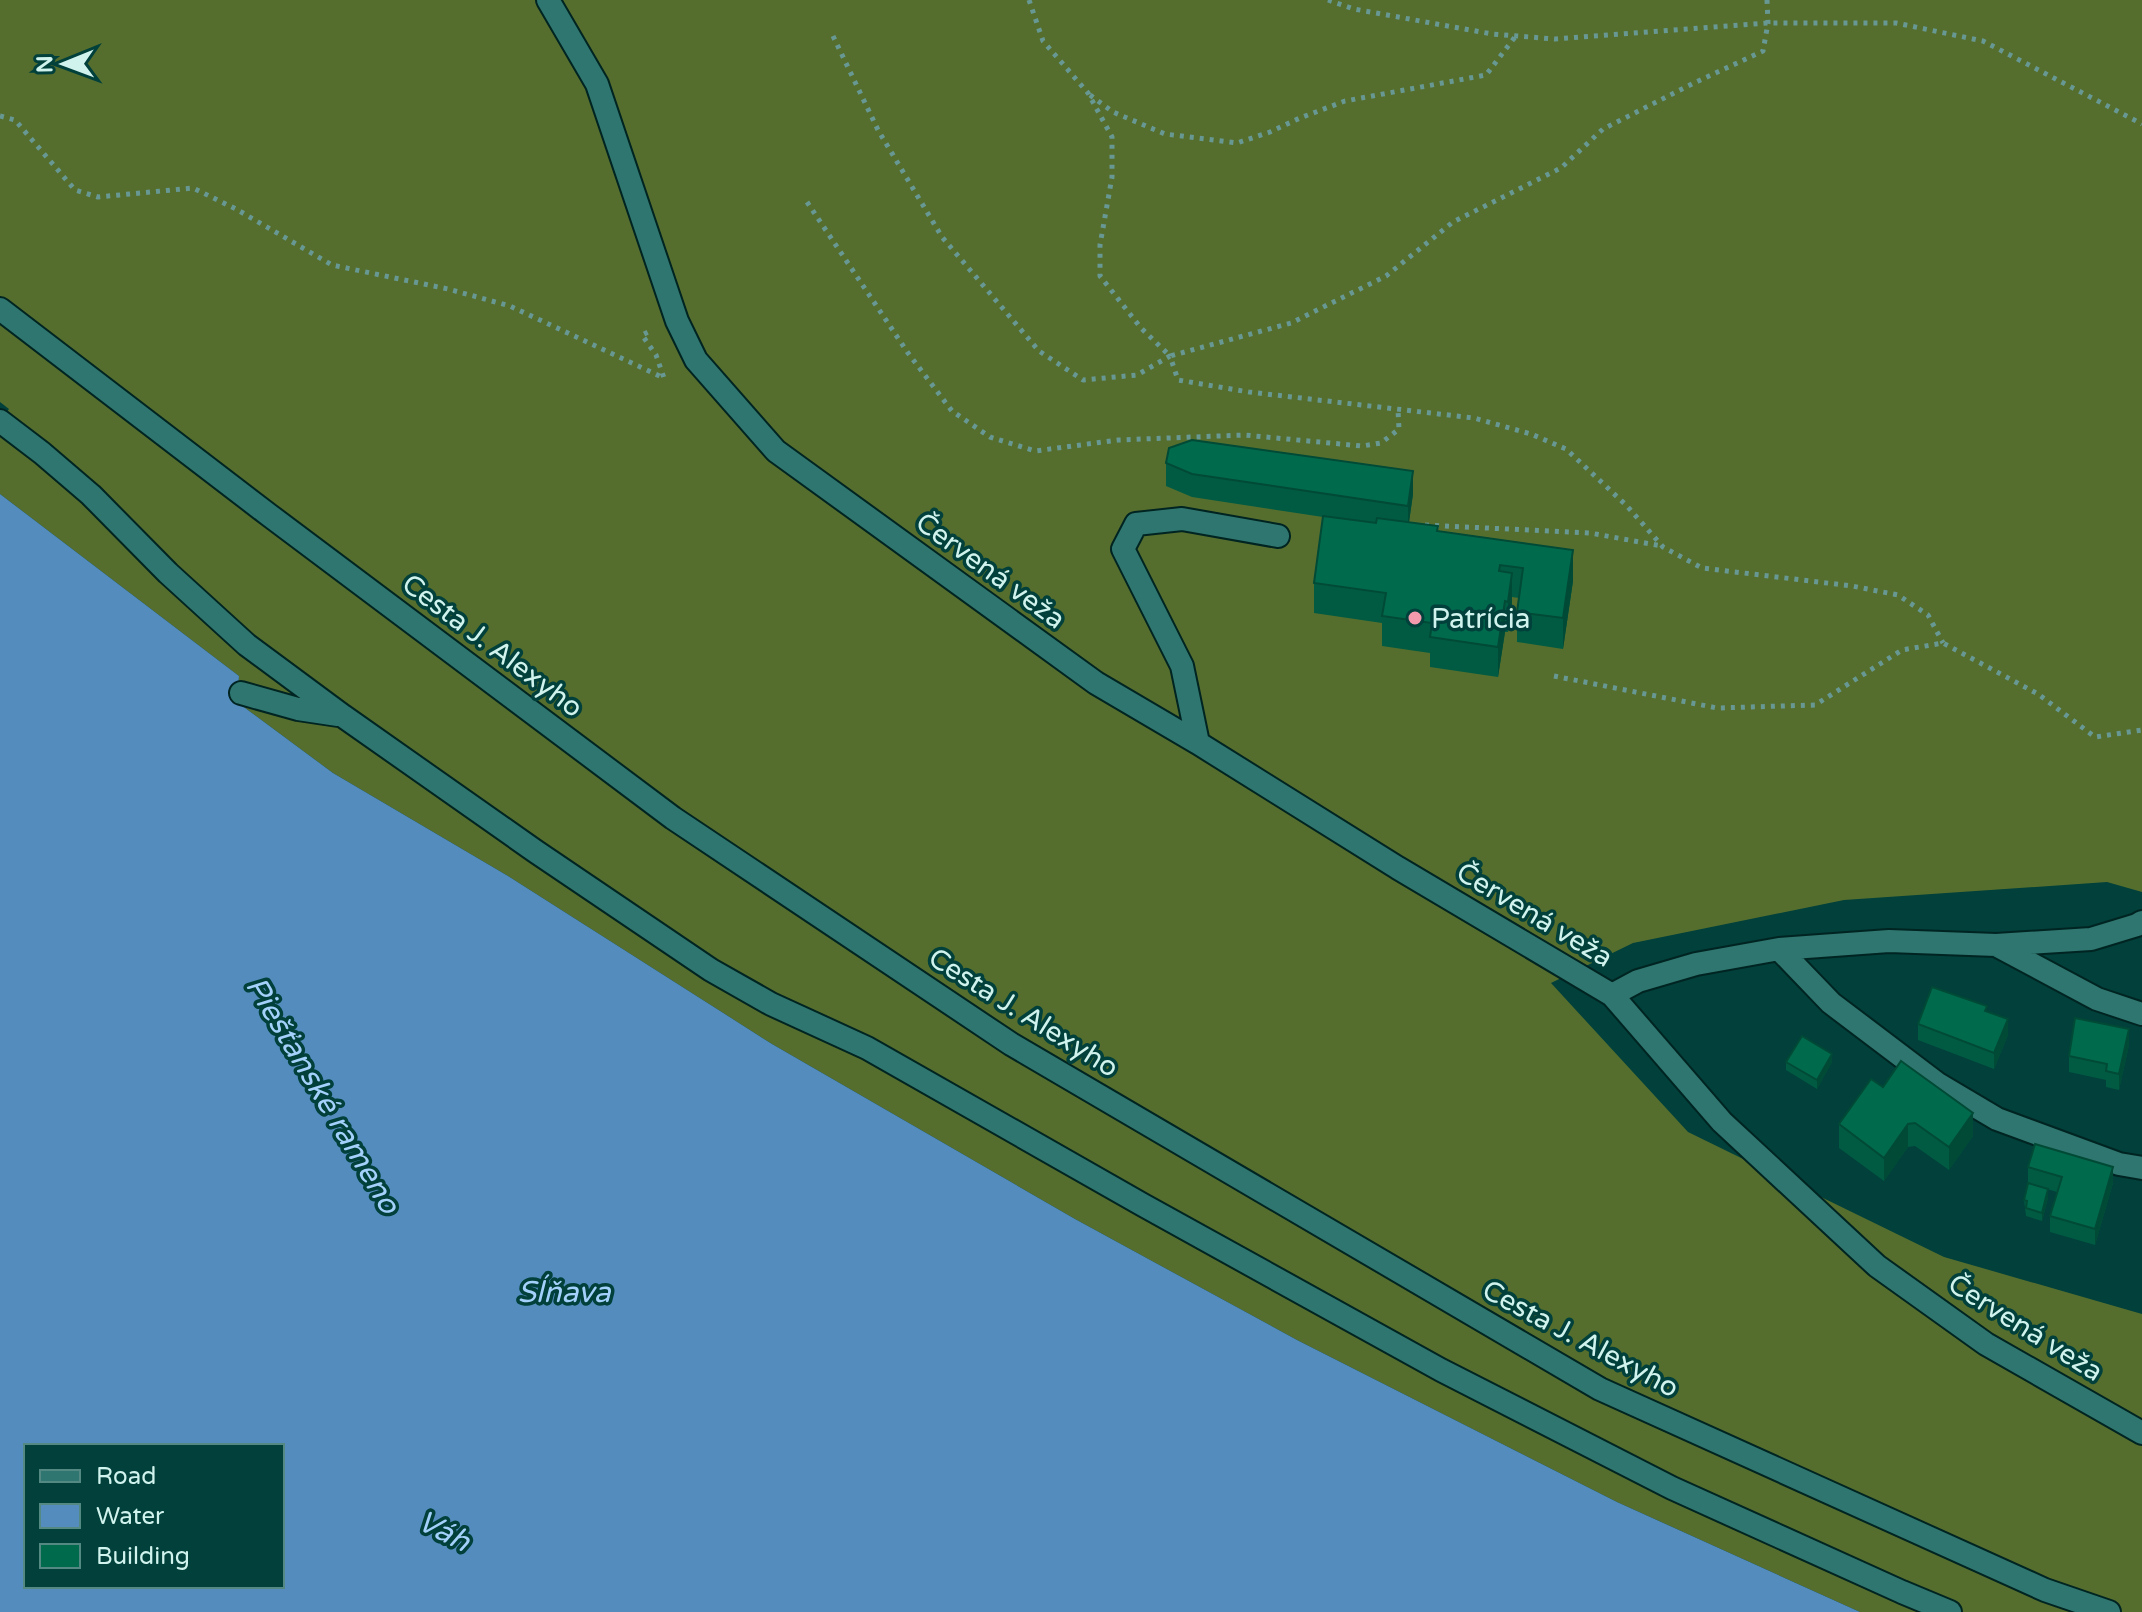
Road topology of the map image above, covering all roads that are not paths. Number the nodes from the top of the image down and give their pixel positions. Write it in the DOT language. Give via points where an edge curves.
graph roads {
  1 [pos="548,0"];
  2 [pos="0,309"];
  3 [pos="0,421"];
  4 [pos="1278,536"];
  5 [pos="241,693"];
  6 [pos="343,716"];
  7 [pos="1198,743"];
  8 [pos="2140,925"];
  9 [pos="1996,945"];
  10 [pos="1779,949"];
  11 [pos="1612,995"];
  12 [pos="2142,1014"];
  13 [pos="2142,1168"];
  14 [pos="2142,1433"];
  15 [pos="1950,1612"];
  16 [pos="2109,1612"];
  1 -- 7 [label="main road, Červená veža" via="597,84 677,321 696,360 776,451 1096,683"];
  2 -- 16 [label="main road, Cesta J. Alexyho" via="673,818 1011,1044 1600,1389 2045,1590"];
  3 -- 6 [label="main road" via="91,495 247,645"];
  4 -- 7 [label="main road" via="1182,519 1136,524 1123,549 1182,666"];
  5 -- 6 [label="main road"];
  6 -- 15 [label="main road" via="711,970 771,1004 867,1048 1468,1384 1672,1488"];
  7 -- 11 [label="main road, Červená veža"];
  8 -- 9 [label="main road, Červená veža" via="2091,939"];
  9 -- 10 [label="main road, Červená veža" via="1889,941"];
  9 -- 12 [label="main road" via="2097,999"];
  10 -- 11 [label="main road, Červená veža" via="1696,964 1638,981"];
  10 -- 13 [label="main road" via="1831,1003 1938,1084 1997,1119"];
  11 -- 14 [label="main road, Červená veža" via="1722,1122 1877,1266 1986,1344"];
}
